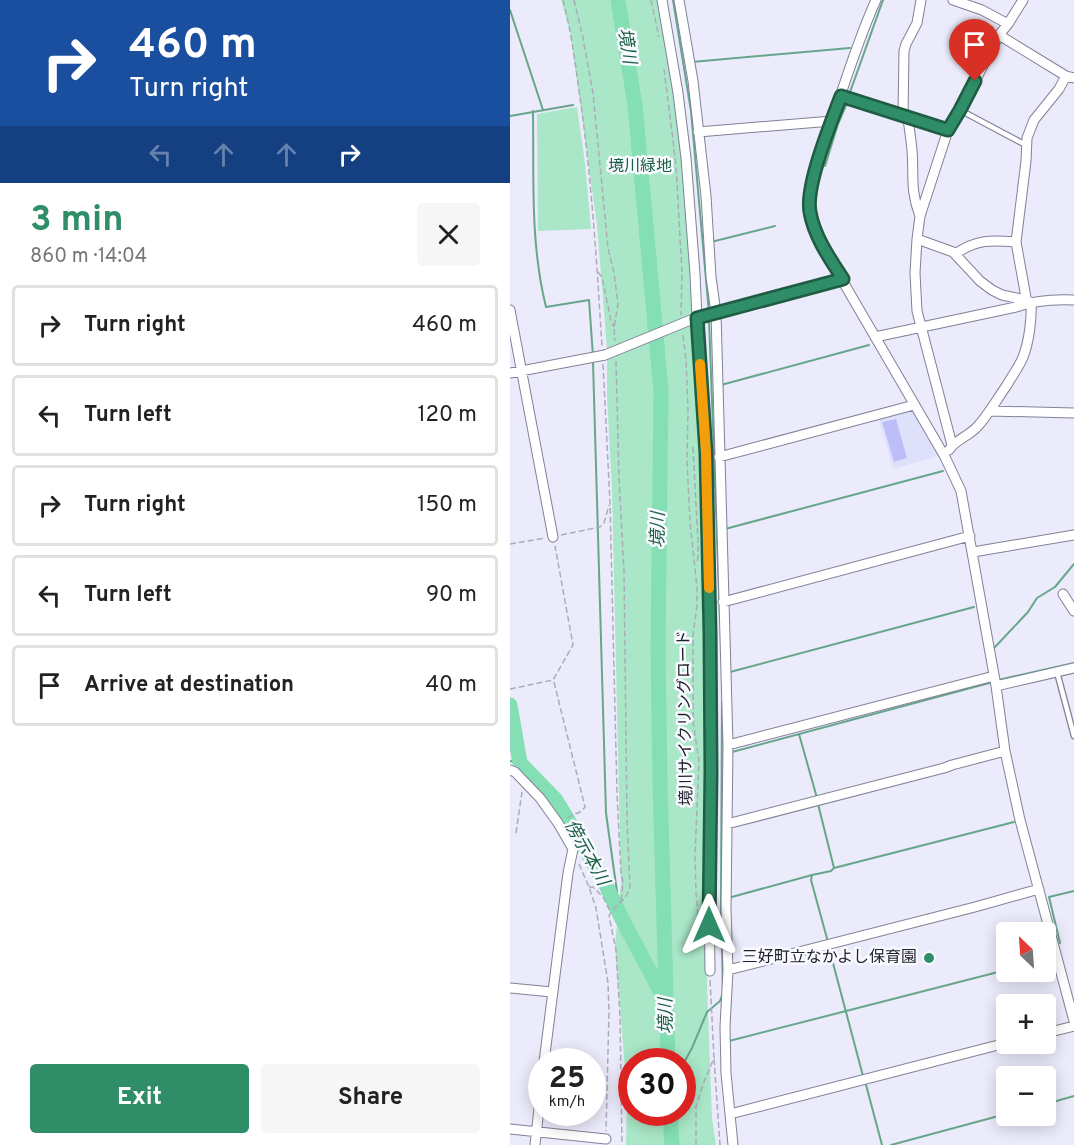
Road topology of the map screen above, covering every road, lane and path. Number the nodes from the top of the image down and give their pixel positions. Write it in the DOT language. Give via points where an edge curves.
graph roads {
  1 [pos="563,0"];
  2 [pos="574,0"];
  3 [pos="651,0"];
  4 [pos="662,0"];
  5 [pos="679,0"];
  6 [pos="876,0"];
  7 [pos="921,0"];
  8 [pos="953,0"];
  9 [pos="1023,0"];
  10 [pos="1008,24"];
  11 [pos="999,35"];
  12 [pos="659,40"];
  13 [pos="663,62"];
  14 [pos="1070,77"];
  15 [pos="841,96"];
  16 [pos="960,110"];
  17 [pos="905,116"];
  18 [pos="832,121"];
  19 [pos="948,130"];
  20 [pos="698,132"];
  21 [pos="1026,143"];
  22 [pos="920,216"];
  23 [pos="917,238"];
  24 [pos="1016,242"];
  25 [pos="955,254"];
  26 [pos="598,272"];
  27 [pos="843,279"];
  28 [pos="1074,300"];
  29 [pos="1028,302"];
  30 [pos="510,310"];
  31 [pos="716,313"];
  32 [pos="697,318"];
  33 [pos="681,319"];
  34 [pos="614,328"];
  35 [pos="682,328"];
  36 [pos="920,328"];
  37 [pos="875,337"];
  38 [pos="615,348"];
  39 [pos="604,355"];
  40 [pos="615,357"];
  41 [pos="521,371"];
  42 [pos="510,373"];
  43 [pos="914,405"];
  44 [pos="990,411"];
  45 [pos="1074,413"];
  46 [pos="952,445"];
  47 [pos="693,447"];
  48 [pos="719,457"];
  49 [pos="945,457"];
  50 [pos="610,503"];
  51 [pos="1074,535"];
  52 [pos="970,536"];
  53 [pos="553,537"];
  54 [pos="510,544"];
  55 [pos="972,552"];
  56 [pos="695,565"];
  57 [pos="1063,594"];
  58 [pos="723,602"];
  59 [pos="1074,611"];
  60 [pos="1074,668"];
  61 [pos="1057,672"];
  62 [pos="554,680"];
  63 [pos="995,681"];
  64 [pos="510,689"];
  65 [pos="1074,736"];
  66 [pos="728,745"];
  67 [pos="1005,751"];
  68 [pos="510,770"];
  69 [pos="525,783"];
  70 [pos="564,819"];
  71 [pos="727,824"];
  72 [pos="516,833"];
  73 [pos="573,849"];
  74 [pos="589,887"];
  75 [pos="1039,889"];
  76 [pos="621,902"];
  77 [pos="611,912"];
  78 [pos="702,950"];
  79 [pos="728,970"];
  80 [pos="710,971"];
  81 [pos="510,988"];
  82 [pos="552,992"];
  83 [pos="1074,1023"];
  84 [pos="1056,1029"];
  85 [pos="996,1046"];
  86 [pos="546,1048"];
  87 [pos="714,1058"];
  88 [pos="730,1114"];
  89 [pos="538,1126"];
  90 [pos="510,1129"];
  91 [pos="537,1132"];
  92 [pos="606,1139"];
  93 [pos="535,1145"];
  94 [pos="622,1145"];
  95 [pos="696,1145"];
  96 [pos="720,1145"];
  97 [pos="733,1145"];
  1 -- 26 [label="path" via="589,161"];
  2 -- 34 [label="path" via="593,93 608,248 618,304"];
  3 -- 12 [label="path"];
  4 -- 32 [label="street" via="686,158"];
  5 -- 20 [label="street"];
  6 -- 15 [label="street"];
  7 -- 17 [label="street" via="917,23 904,51"];
  8 -- 10 [label="street"];
  9 -- 10 [label="street"];
  10 -- 11 [label="street"];
  11 -- 14 [label="street"];
  11 -- 16 [label="street"];
  13 -- 33 [label="path" via="676,165"];
  14 -- 21 [label="street" via="1034,120"];
  15 -- 17 [label="street"];
  15 -- 18 [label="street"];
  16 -- 19 [label="street"];
  16 -- 21 [label="lane"];
  17 -- 19 [label="street"];
  17 -- 22 [label="street" via="912,152 914,202"];
  18 -- 20 [label="street"];
  18 -- 27 [label="street" via="812,184 809,211 824,249"];
  19 -- 22 [label="street"];
  20 -- 31 [label="street"];
  21 -- 24 [label="street"];
  22 -- 23 [label="street"];
  23 -- 25 [label="street"];
  23 -- 36 [label="street" via="915,294"];
  24 -- 25 [label="street" via="978,242"];
  24 -- 29 [label="street"];
  25 -- 29 [label="street" via="992,290"];
  26 -- 34 [label="path"];
  26 -- 39 [label="path"];
  27 -- 31 [label="street"];
  27 -- 37 [label="street"];
  28 -- 29 [label="street"];
  29 -- 36 [label="street"];
  29 -- 44 [label="street" via="1032,313 1023,358"];
  30 -- 41 [label="street"];
  31 -- 32 [label="street"];
  31 -- 48 [label="street"];
  32 -- 39 [label="street, bridge"];
  32 -- 80 [label="street" via="706,453 710,633"];
  34 -- 38 [label="path"];
  35 -- 56 [label="path, 境川サイクリングロード"];
  36 -- 37 [label="street"];
  36 -- 46 [label="street"];
  37 -- 43 [label="street"];
  39 -- 41 [label="street"];
  39 -- 50 [label="path"];
  40 -- 76 [label="path" via="630,885"];
  41 -- 42 [label="street"];
  41 -- 53 [label="street"];
  43 -- 48 [label="street"];
  43 -- 49 [label="street"];
  44 -- 45 [label="street"];
  44 -- 46 [label="street" via="970,434"];
  46 -- 49 [label="street"];
  47 -- 56 [label="path" via="698,542"];
  48 -- 58 [label="street"];
  49 -- 52 [label="street" via="962,491"];
  50 -- 53 [label="path" via="600,527"];
  50 -- 76 [label="path"];
  51 -- 55 [label="street"];
  52 -- 55 [label="street"];
  52 -- 58 [label="street"];
  53 -- 54 [label="path"];
  53 -- 62 [label="path" via="573,645"];
  55 -- 63 [label="street"];
  56 -- 78 [label="path, 境川サイクリングロード" via="693,721 699,761 695,856"];
  57 -- 59 [label="street"];
  58 -- 66 [label="street"];
  60 -- 61 [label="street"];
  61 -- 63 [label="street"];
  61 -- 65 [label="lane"];
  62 -- 64 [label="path"];
  62 -- 70 [label="path" via="585,807"];
  63 -- 66 [label="street"];
  63 -- 67 [label="street"];
  66 -- 71 [label="street"];
  67 -- 71 [label="street"];
  67 -- 75 [label="street"];
  68 -- 69 [label="street"];
  69 -- 72 [label="path"];
  69 -- 73 [label="street" via="559,824"];
  71 -- 79 [label="street"];
  73 -- 74 [label="path"];
  73 -- 82 [label="street"];
  74 -- 77 [label="path" via="603,897"];
  74 -- 92 [label="path" via="596,908 608,993"];
  75 -- 79 [label="street"];
  75 -- 83 [label="street"];
  76 -- 77 [label="path"];
  77 -- 94 [label="path" via="620,1016"];
  79 -- 88 [label="street" via="725,1027"];
  80 -- 87 [label="path"];
  81 -- 82 [label="street"];
  82 -- 86 [label="street"];
  83 -- 84 [label="street"];
  85 -- 88 [label="street"];
  87 -- 95 [label="path" via="696,1106"];
  87 -- 96 [label="path"];
  88 -- 97 [label="street"];
  89 -- 91 [label="street"];
  90 -- 91 [label="street"];
  91 -- 92 [label="street"];
  91 -- 93 [label="street"];
}
